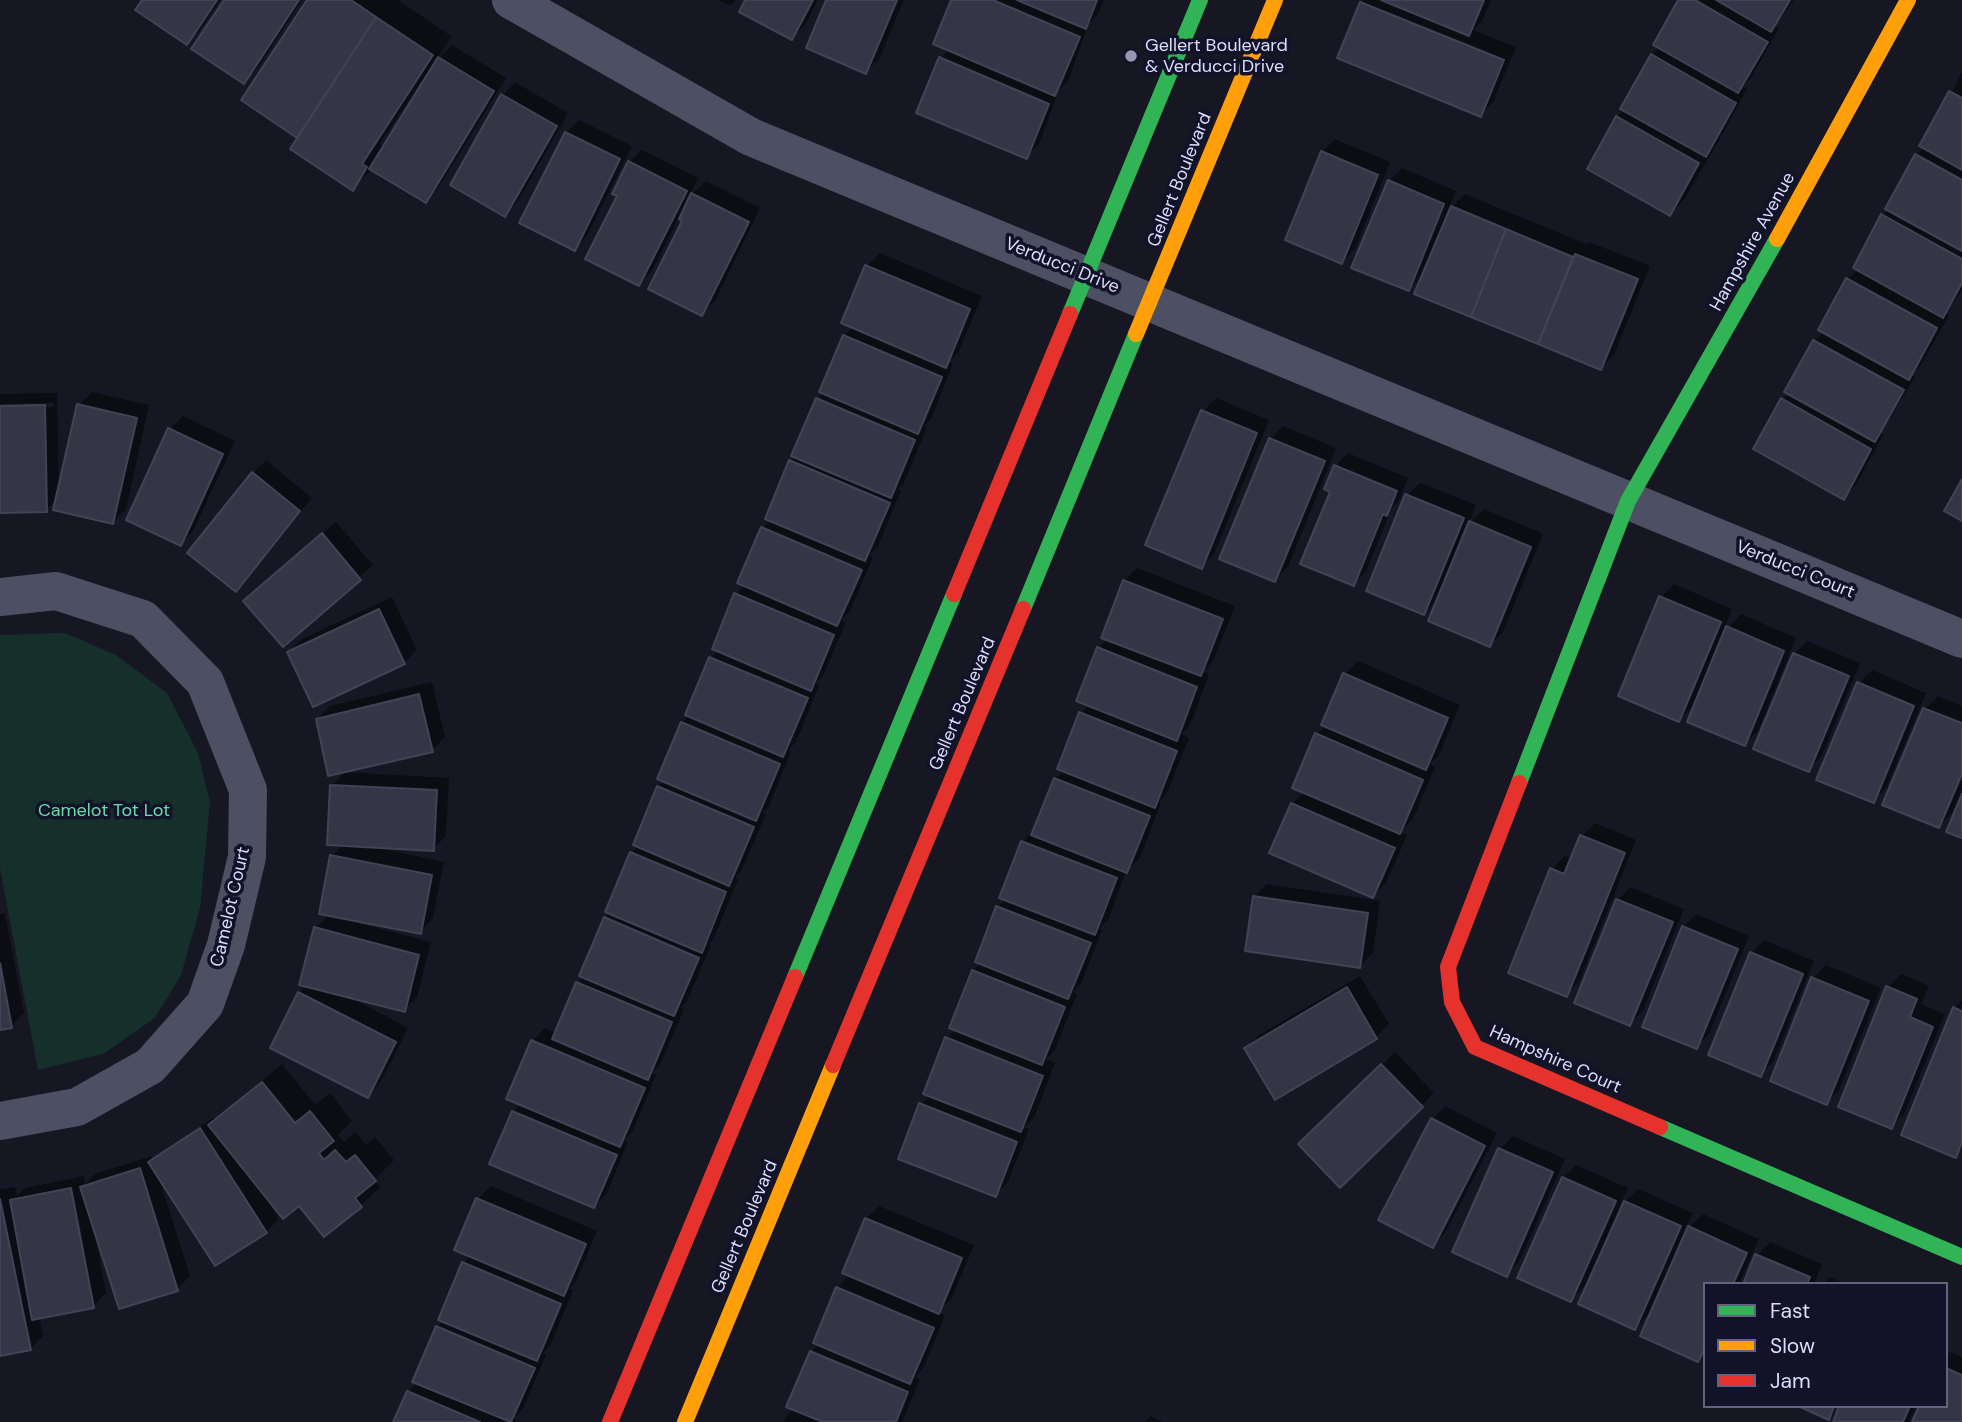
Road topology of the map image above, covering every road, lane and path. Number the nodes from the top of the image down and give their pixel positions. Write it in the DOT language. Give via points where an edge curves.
graph roads {
  1 [pos="511,0"];
  2 [pos="1200,0"];
  3 [pos="1275,0"];
  4 [pos="1908,0"];
  5 [pos="1087,276"];
  6 [pos="1151,302"];
  7 [pos="1628,501"];
  8 [pos="0,597"];
  9 [pos="1962,639"];
  10 [pos="0,1121"];
  11 [pos="1962,1258"];
  12 [pos="610,1422"];
  13 [pos="685,1422"];
  1 -- 5 [label="street, Verducci Drive" via="751,138"];
  2 -- 5 [label="main road"];
  3 -- 6 [label="main road, Gellert Boulevard"];
  4 -- 7 [label="main road, Hampshire Avenue"];
  5 -- 6 [label="street, Verducci Drive"];
  5 -- 12 [label="main road"];
  6 -- 7 [label="street, Verducci Drive"];
  6 -- 13 [label="main road, Gellert Boulevard"];
  7 -- 9 [label="street, Verducci Court"];
  7 -- 11 [label="main road, Hampshire Court" via="1448,967 1452,1002 1475,1047"];
  8 -- 10 [label="street, Camelot Court" via="56,591 143,620 205,682 248,790 247,857 226,945 205,1004 150,1066 77,1107"];
}
